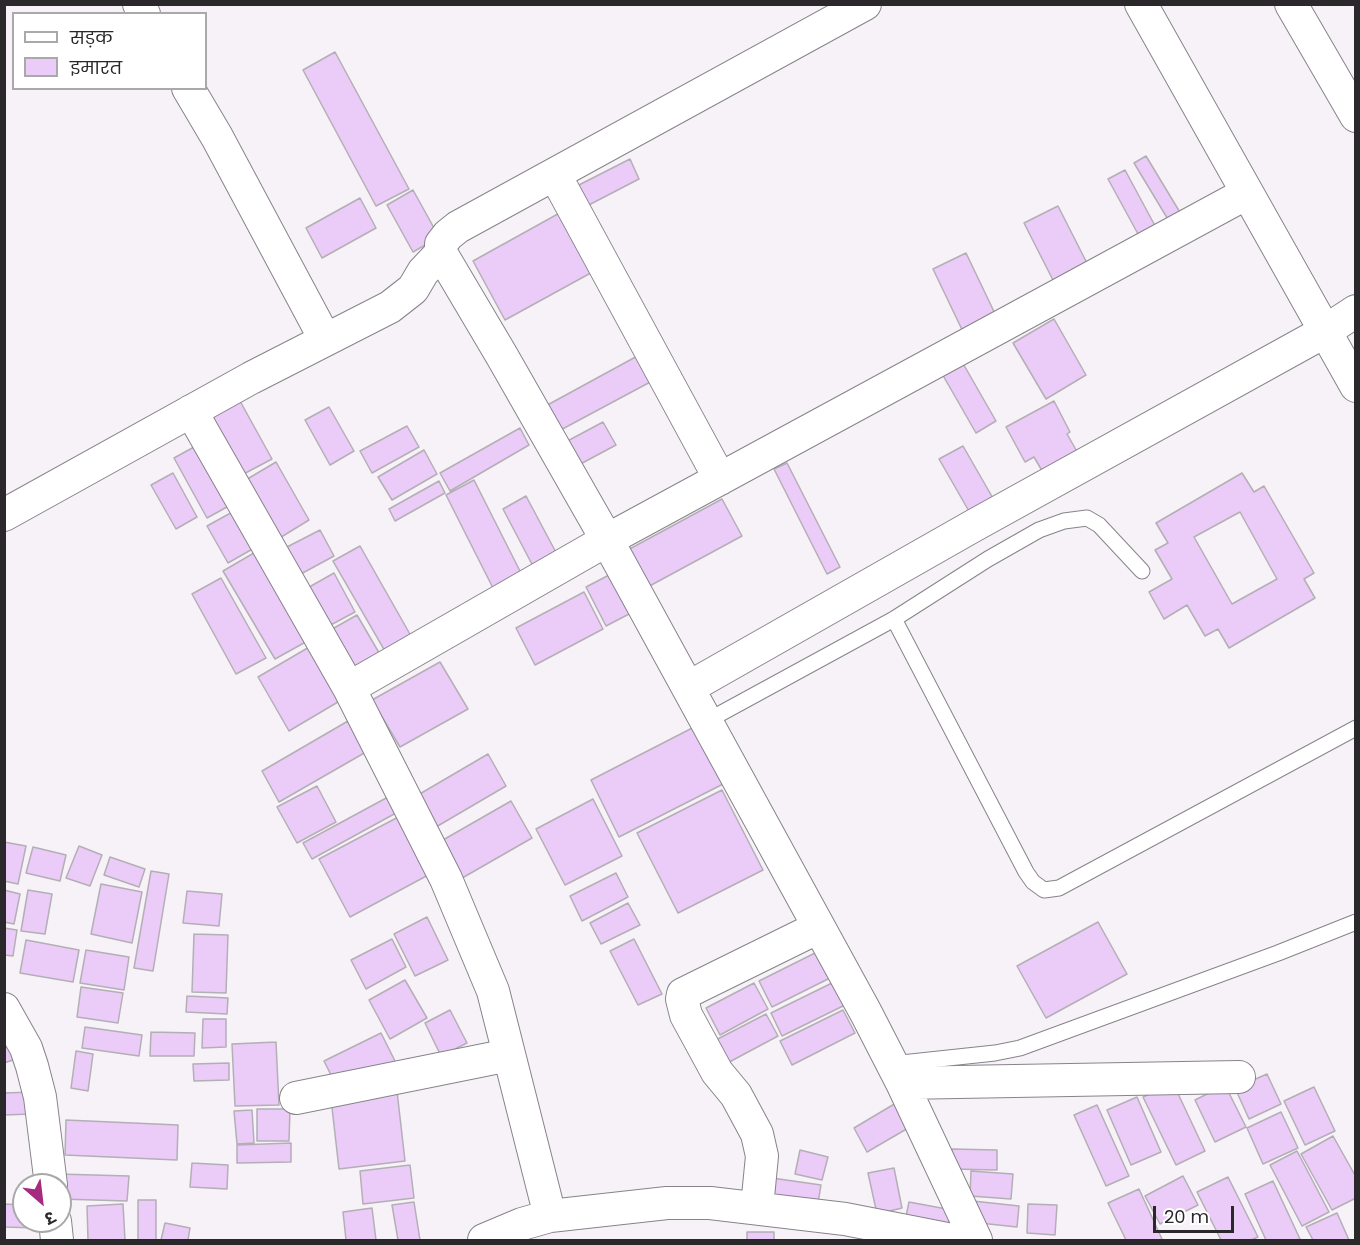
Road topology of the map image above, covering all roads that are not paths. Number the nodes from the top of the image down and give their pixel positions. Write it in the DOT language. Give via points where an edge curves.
graph roads {
  1 [pos="865,4"];
  2 [pos="1141,4"];
  3 [pos="1292,4"];
  4 [pos="189,90"];
  5 [pos="1356,116"];
  6 [pos="555,175"];
  7 [pos="1247,193"];
  8 [pos="441,252"];
  9 [pos="1356,311"];
  10 [pos="1324,332"];
  11 [pos="325,339"];
  12 [pos="1356,386"];
  13 [pos="191,411"];
  14 [pos="720,479"];
  15 [pos="4,515"];
  16 [pos="607,540"];
  17 [pos="1142,571"];
  18 [pos="894,619"];
  19 [pos="349,688"];
  20 [pos="688,688"];
  21 [pos="705,722"];
  22 [pos="1356,728"];
  23 [pos="1356,922"];
  24 [pos="819,927"];
  25 [pos="4,1009"];
  26 [pos="508,1055"];
  27 [pos="897,1073"];
  28 [pos="1239,1077"];
  29 [pos="296,1098"];
  30 [pos="50,1173"];
  31 [pos="757,1207"];
  32 [pos="550,1216"];
  33 [pos="491,1239"];
  34 [pos="952,1240"];
  35 [pos="976,1240"];
  1 -- 6 [label="street"];
  2 -- 7 [label="street"];
  3 -- 5 [label="street"];
  4 -- 11 [label="street"];
  6 -- 8 [label="street" via="458,227 441,244"];
  6 -- 14 [label="street"];
  7 -- 10 [label="street"];
  7 -- 14 [label="street"];
  8 -- 11 [label="street" via="404,297"];
  8 -- 16 [label="street"];
  9 -- 10 [label="street"];
  10 -- 12 [label="street"];
  10 -- 20 [label="street"];
  11 -- 13 [label="street"];
  13 -- 15 [label="street"];
  13 -- 19 [label="street"];
  14 -- 16 [label="street"];
  16 -- 19 [label="street"];
  16 -- 20 [label="street"];
  17 -- 18 [label="lane" via="1099,525 1087,518 1076,518 1039,530"];
  18 -- 21 [label="lane"];
  18 -- 22 [label="lane" via="1026,872 1044,890 1059,888"];
  19 -- 26 [label="street" via="446,879 493,992"];
  20 -- 21 [label="street"];
  21 -- 24 [label="street"];
  23 -- 27 [label="lane" via="1020,1048"];
  24 -- 27 [label="street"];
  24 -- 31 [label="street" via="683,994 686,1016 758,1134 762,1156"];
  25 -- 30 [label="street" via="32,1066"];
  26 -- 29 [label="street"];
  26 -- 32 [label="street"];
  27 -- 28 [label="street"];
  27 -- 35 [label="street"];
  31 -- 32 [label="street" via="667,1203"];
  31 -- 34 [label="street"];
  32 -- 33 [label="street"];
}
